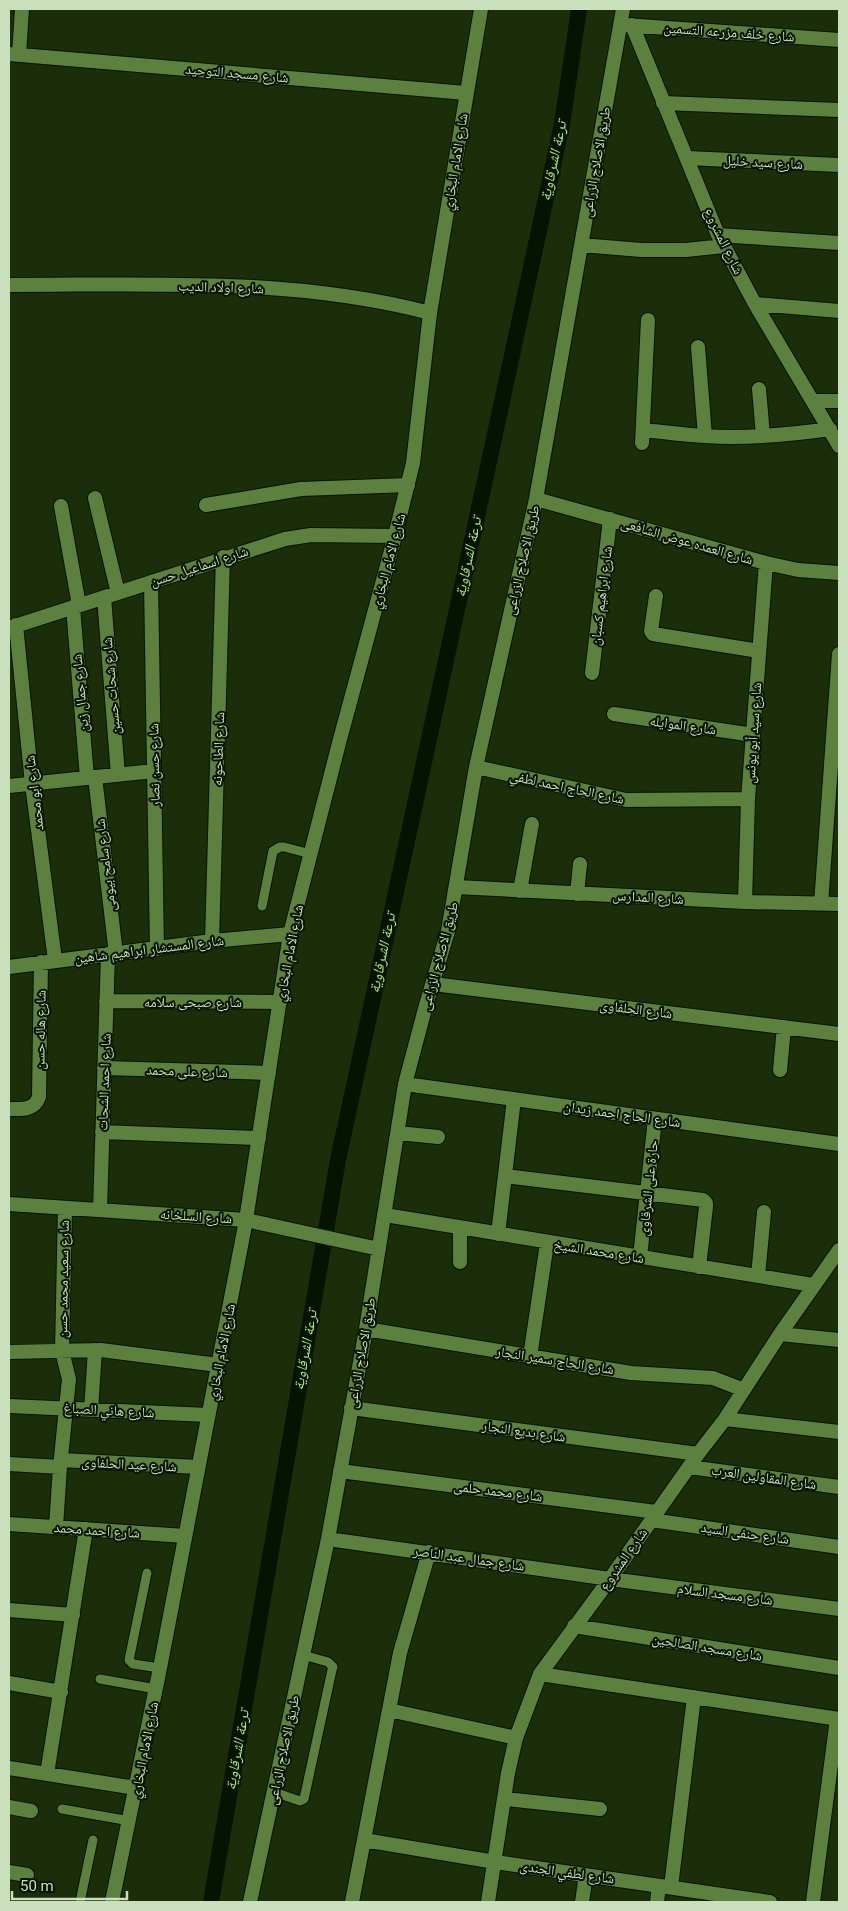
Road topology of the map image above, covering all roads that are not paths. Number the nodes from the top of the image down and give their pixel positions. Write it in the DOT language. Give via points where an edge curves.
graph roads {
  1 [pos="22,9"];
  2 [pos="481,9"];
  3 [pos="623,9"];
  4 [pos="626,25"];
  5 [pos="839,40"];
  6 [pos="14,54"];
  7 [pos="466,93"];
  8 [pos="663,103"];
  9 [pos="839,110"];
  10 [pos="687,158"];
  11 [pos="839,165"];
  12 [pos="721,240"];
  13 [pos="839,243"];
  14 [pos="581,246"];
  15 [pos="9,285"];
  16 [pos="755,304"];
  17 [pos="839,311"];
  18 [pos="430,313"];
  19 [pos="648,320"];
  20 [pos="698,347"];
  21 [pos="759,389"];
  22 [pos="813,401"];
  23 [pos="839,401"];
  24 [pos="830,429"];
  25 [pos="705,436"];
  26 [pos="764,436"];
  27 [pos="839,446"];
  28 [pos="408,485"];
  29 [pos="95,498"];
  30 [pos="536,499"];
  31 [pos="206,504"];
  32 [pos="61,506"];
  33 [pos="610,519"];
  34 [pos="395,536"];
  35 [pos="224,557"];
  36 [pos="766,563"];
  37 [pos="839,573"];
  38 [pos="151,582"];
  39 [pos="118,593"];
  40 [pos="656,596"];
  41 [pos="104,597"];
  42 [pos="76,606"];
  43 [pos="12,626"];
  44 [pos="759,651"];
  45 [pos="839,654"];
  46 [pos="592,673"];
  47 [pos="837,710"];
  48 [pos="614,714"];
  49 [pos="753,735"];
  50 [pos="476,768"];
  51 [pos="154,771"];
  52 [pos="118,775"];
  53 [pos="91,778"];
  54 [pos="32,784"];
  55 [pos="9,786"];
  56 [pos="834,797"];
  57 [pos="748,799"];
  58 [pos="532,824"];
  59 [pos="311,854"];
  60 [pos="580,864"];
  61 [pos="457,887"];
  62 [pos="520,890"];
  63 [pos="577,894"];
  64 [pos="745,902"];
  65 [pos="821,904"];
  66 [pos="839,904"];
  67 [pos="262,906"];
  68 [pos="290,934"];
  69 [pos="212,941"];
  70 [pos="157,949"];
  71 [pos="112,954"];
  72 [pos="48,961"];
  73 [pos="9,967"];
  74 [pos="433,984"];
  75 [pos="106,1001"];
  76 [pos="280,1002"];
  77 [pos="784,1027"];
  78 [pos="839,1034"];
  79 [pos="104,1068"];
  80 [pos="780,1070"];
  81 [pos="269,1073"];
  82 [pos="405,1084"];
  83 [pos="514,1099"];
  84 [pos="9,1109"];
  85 [pos="655,1119"];
  86 [pos="102,1132"];
  87 [pos="398,1133"];
  88 [pos="438,1137"];
  89 [pos="259,1138"];
  90 [pos="839,1144"];
  91 [pos="505,1176"];
  92 [pos="647,1193"];
  93 [pos="9,1204"];
  94 [pos="65,1208"];
  95 [pos="100,1210"];
  96 [pos="764,1212"];
  97 [pos="384,1215"];
  98 [pos="246,1220"];
  99 [pos="460,1228"];
  100 [pos="498,1234"];
  101 [pos="547,1243"];
  102 [pos="380,1249"];
  103 [pos="839,1250"];
  104 [pos="640,1257"];
  105 [pos="460,1262"];
  106 [pos="699,1267"];
  107 [pos="758,1276"];
  108 [pos="813,1285"];
  109 [pos="366,1329"];
  110 [pos="780,1334"];
  111 [pos="839,1340"];
  112 [pos="95,1350"];
  113 [pos="62,1351"];
  114 [pos="9,1352"];
  115 [pos="530,1356"];
  116 [pos="218,1365"];
  117 [pos="744,1390"];
  118 [pos="9,1406"];
  119 [pos="67,1408"];
  120 [pos="351,1408"];
  121 [pos="91,1410"];
  122 [pos="208,1415"];
  123 [pos="725,1419"];
  124 [pos="839,1432"];
  125 [pos="698,1454"];
  126 [pos="60,1463"];
  127 [pos="9,1464"];
  128 [pos="198,1467"];
  129 [pos="689,1467"];
  130 [pos="340,1471"];
  131 [pos="839,1487"];
  132 [pos="654,1516"];
  133 [pos="9,1524"];
  134 [pos="56,1527"];
  135 [pos="86,1529"];
  136 [pos="185,1536"];
  137 [pos="328,1539"];
  138 [pos="839,1547"];
  139 [pos="429,1552"];
  140 [pos="147,1573"];
  141 [pos="610,1579"];
  142 [pos="839,1609"];
  143 [pos="9,1610"];
  144 [pos="73,1615"];
  145 [pos="574,1626"];
  146 [pos="303,1654"];
  147 [pos="160,1668"];
  148 [pos="839,1668"];
  149 [pos="540,1674"];
  150 [pos="100,1679"];
  151 [pos="9,1683"];
  152 [pos="156,1689"];
  153 [pos="61,1692"];
  154 [pos="694,1697"];
  155 [pos="389,1710"];
  156 [pos="838,1719"];
  157 [pos="516,1738"];
  158 [pos="9,1768"];
  159 [pos="47,1774"];
  160 [pos="136,1788"];
  161 [pos="274,1792"];
  162 [pos="505,1799"];
  163 [pos="9,1807"];
  164 [pos="62,1809"];
  165 [pos="600,1809"];
  166 [pos="31,1811"];
  167 [pos="130,1821"];
  168 [pos="93,1840"];
  169 [pos="364,1840"];
  170 [pos="495,1862"];
  171 [pos="9,1872"];
  172 [pos="27,1875"];
  173 [pos="586,1875"];
  174 [pos="665,1886"];
  175 [pos="80,1902"];
  176 [pos="112,1902"];
  177 [pos="250,1902"];
  178 [pos="352,1902"];
  179 [pos="488,1902"];
  180 [pos="582,1902"];
  181 [pos="657,1902"];
  182 [pos="762,1902"];
  183 [pos="813,1902"];
  1 -- 6 [label="street"];
  2 -- 7 [label="street, شارع الامام البخاري"];
  3 -- 4 [label="street, طريق الاصلاح الزراعى"];
  4 -- 5 [label="street, شارع خلف مزرعه التسمين"];
  4 -- 8 [label="street, شارع المشروع"];
  4 -- 14 [label="street, طريق الاصلاح الزراعى"];
  6 -- 7 [label="street, شارع مسجد التوحيد"];
  7 -- 18 [label="street, شارع الامام البخاري"];
  8 -- 9 [label="street"];
  8 -- 10 [label="street, شارع المشروع"];
  10 -- 11 [label="street, شارع سيد خليل"];
  10 -- 12 [label="street, شارع المشروع"];
  12 -- 13 [label="street"];
  12 -- 14 [label="street" via="686,250"];
  12 -- 16 [label="street, شارع المشروع"];
  14 -- 30 [label="street, طريق الاصلاح الزراعى"];
  15 -- 18 [label="street, شارع اولاد الديب" via="247,286 378,300"];
  16 -- 17 [label="street"];
  16 -- 22 [label="street, شارع المشروع"];
  18 -- 28 [label="street, شارع الامام البخاري"];
  19 -- 25 [label="street" via="643,436"];
  20 -- 25 [label="street"];
  21 -- 26 [label="street"];
  22 -- 23 [label="street"];
  22 -- 24 [label="street, شارع المشروع"];
  24 -- 26 [label="street"];
  24 -- 27 [label="street, شارع المشروع"];
  25 -- 26 [label="street"];
  28 -- 31 [label="street" via="301,489"];
  28 -- 34 [label="street, شارع الامام البخاري"];
  29 -- 39 [label="street"];
  30 -- 33 [label="street, شارع العمده عوض الشافعى"];
  30 -- 50 [label="street, طريق الاصلاح الزراعى"];
  32 -- 42 [label="street, شارع جمال زين"];
  33 -- 36 [label="street, شارع العمده عوض الشافعى"];
  33 -- 46 [label="street, شارع ابراهيم كسبان"];
  34 -- 35 [label="street, شارع اسماعيل حسن" via="298,536"];
  34 -- 59 [label="street, شارع الامام البخاري"];
  35 -- 38 [label="street, شارع اسماعيل حسن"];
  35 -- 69 [label="street, شارع الطاحونه"];
  36 -- 37 [label="street, شارع العمده عوض الشافعى" via="798,570"];
  36 -- 44 [label="street, شارع سيد أبو يونس"];
  38 -- 39 [label="street, شارع اسماعيل حسن"];
  38 -- 51 [label="street, شارع حسن نصار"];
  39 -- 41 [label="street, شارع اسماعيل حسن"];
  40 -- 44 [label="street" via="653,634"];
  41 -- 42 [label="street, شارع اسماعيل حسن"];
  41 -- 52 [label="street, شارع شحات حسين"];
  42 -- 43 [label="street, شارع اسماعيل حسن"];
  42 -- 53 [label="street, شارع جمال زين"];
  43 -- 54 [label="street, شارع ابو محمد"];
  44 -- 49 [label="street, شارع سيد أبو يونس"];
  45 -- 47 [label="street"];
  47 -- 56 [label="street"];
  48 -- 49 [label="street, شارع الموايله"];
  49 -- 57 [label="street, شارع سيد أبو يونس"];
  50 -- 57 [label="street, شارع الحاج احمد لطفي" via="626,800"];
  50 -- 61 [label="street, طريق الاصلاح الزراعى"];
  51 -- 52 [label="street"];
  51 -- 70 [label="street, شارع حسن نصار"];
  52 -- 53 [label="street"];
  53 -- 54 [label="street"];
  53 -- 71 [label="street, شارع سامح بيومى"];
  54 -- 55 [label="street"];
  54 -- 72 [label="street, شارع ابو محمد"];
  56 -- 65 [label="street"];
  57 -- 64 [label="street, شارع سيد أبو يونس"];
  58 -- 62 [label="street"];
  59 -- 67 [label="lane" via="284,847 273,851"];
  59 -- 68 [label="street, شارع الامام البخاري"];
  60 -- 63 [label="street"];
  61 -- 62 [label="street, شارع المدارس"];
  61 -- 74 [label="street, طريق الاصلاح الزراعى"];
  62 -- 63 [label="street, شارع المدارس"];
  63 -- 64 [label="street, شارع المدارس"];
  64 -- 65 [label="street, شارع المدارس"];
  65 -- 66 [label="street, شارع المدارس"];
  68 -- 69 [label="street, شارع المستشار ابراهيم شاهين"];
  68 -- 76 [label="street, شارع الامام البخاري"];
  69 -- 70 [label="street, شارع المستشار ابراهيم شاهين"];
  70 -- 71 [label="street, شارع المستشار ابراهيم شاهين"];
  71 -- 72 [label="street, شارع المستشار ابراهيم شاهين"];
  71 -- 75 [label="street, شارع احمد الشحات"];
  72 -- 73 [label="street, شارع المستشار ابراهيم شاهين"];
  72 -- 84 [label="street, شارع هاله حسن" via="39,1098 31,1108"];
  74 -- 77 [label="street, شارع الحلفاوى"];
  74 -- 82 [label="street, طريق الاصلاح الزراعى"];
  75 -- 76 [label="street, شارع صبحى سلامه"];
  75 -- 79 [label="street, شارع احمد الشحات"];
  76 -- 81 [label="street, شارع الامام البخاري"];
  77 -- 78 [label="street, شارع الحلفاوى"];
  77 -- 80 [label="street"];
  79 -- 81 [label="street, شارع على محمد"];
  79 -- 86 [label="street, شارع احمد الشحات"];
  81 -- 89 [label="street, شارع الامام البخاري"];
  82 -- 83 [label="street, شارع الحاج احمد زيدان"];
  82 -- 87 [label="street, طريق الاصلاح الزراعى"];
  83 -- 85 [label="street, شارع الحاج احمد زيدان"];
  83 -- 91 [label="street"];
  85 -- 90 [label="street, شارع الحاج احمد زيدان"];
  85 -- 92 [label="street, حارة على الشرقاوى"];
  86 -- 89 [label="street"];
  86 -- 95 [label="street, شارع احمد الشحات"];
  87 -- 88 [label="street"];
  87 -- 97 [label="street, طريق الاصلاح الزراعى"];
  89 -- 98 [label="street, شارع الامام البخاري"];
  91 -- 92 [label="street"];
  91 -- 100 [label="street"];
  92 -- 104 [label="street, حارة على الشرقاوى"];
  92 -- 106 [label="street" via="698,1198 706,1203"];
  93 -- 94 [label="street, شارع السلخانه"];
  94 -- 95 [label="street, شارع السلخانه"];
  94 -- 113 [label="street, شارع سعيد محمد حسن"];
  95 -- 98 [label="street, شارع السلخانه"];
  96 -- 107 [label="street"];
  97 -- 99 [label="street, شارع محمد الشيخ"];
  97 -- 102 [label="street, طريق الاصلاح الزراعى"];
  98 -- 102 [label="street, شارع السلخانه"];
  98 -- 116 [label="street, شارع الامام البخاري"];
  99 -- 100 [label="street, شارع محمد الشيخ"];
  99 -- 105 [label="street"];
  100 -- 101 [label="street, شارع محمد الشيخ"];
  101 -- 104 [label="street, شارع محمد الشيخ"];
  101 -- 115 [label="street"];
  102 -- 109 [label="street, طريق الاصلاح الزراعى"];
  103 -- 108 [label="street, شارع المشروع"];
  104 -- 106 [label="street, شارع محمد الشيخ"];
  106 -- 107 [label="street, شارع محمد الشيخ"];
  107 -- 108 [label="street, شارع محمد الشيخ"];
  108 -- 110 [label="street, شارع المشروع"];
  109 -- 115 [label="street, شارع الحاج سمير النجار"];
  109 -- 120 [label="street, طريق الاصلاح الزراعى"];
  110 -- 111 [label="street"];
  110 -- 117 [label="street, شارع المشروع"];
  112 -- 113 [label="street"];
  112 -- 116 [label="street"];
  112 -- 121 [label="street"];
  113 -- 114 [label="street"];
  113 -- 119 [label="street, شارع سعيد محمد حسن" via="70,1379"];
  115 -- 117 [label="street, شارع الحاج سمير النجار" via="631,1373 713,1378"];
  116 -- 122 [label="street, شارع الامام البخاري"];
  117 -- 123 [label="street, شارع المشروع"];
  118 -- 119 [label="street, شارع هاني الصباغ"];
  119 -- 121 [label="street, شارع هاني الصباغ"];
  119 -- 126 [label="street, شارع سعيد محمد حسن"];
  120 -- 125 [label="street, شارع بديع النجار"];
  120 -- 130 [label="street, طريق الاصلاح الزراعى"];
  121 -- 122 [label="street, شارع هاني الصباغ"];
  122 -- 128 [label="street, شارع الامام البخاري"];
  123 -- 124 [label="street"];
  123 -- 125 [label="street, شارع المشروع"];
  125 -- 129 [label="street, شارع المشروع"];
  126 -- 127 [label="street, شارع عيد الحلفاوى"];
  126 -- 128 [label="street, شارع عيد الحلفاوى"];
  126 -- 134 [label="street, شارع سعيد محمد حسن"];
  128 -- 136 [label="street, شارع الامام البخاري"];
  129 -- 131 [label="street, شارع المقاولين العرب"];
  129 -- 132 [label="street, شارع المشروع"];
  130 -- 132 [label="street, شارع محمد حلمى"];
  130 -- 137 [label="street, طريق الاصلاح الزراعى"];
  132 -- 138 [label="street, شارع حنفى السيد"];
  132 -- 141 [label="street, شارع المشروع"];
  133 -- 134 [label="street, شارع احمد محمد"];
  134 -- 135 [label="street, شارع احمد محمد"];
  135 -- 136 [label="street, شارع احمد محمد"];
  135 -- 144 [label="street"];
  136 -- 147 [label="street, شارع الامام البخاري"];
  137 -- 139 [label="street, شارع جمال عبد الناصر"];
  137 -- 146 [label="street, طريق الاصلاح الزراعى"];
  139 -- 141 [label="street, شارع جمال عبد الناصر"];
  139 -- 155 [label="street" via="400,1652"];
  140 -- 147 [label="lane" via="129,1660 133,1664"];
  141 -- 142 [label="street, شارع مسجد السلام"];
  141 -- 145 [label="street, شارع المشروع"];
  143 -- 144 [label="street"];
  144 -- 153 [label="street"];
  145 -- 148 [label="street, شارع مسجد الصالحين"];
  145 -- 149 [label="street, شارع المشروع"];
  146 -- 161 [label="street, طريق الاصلاح الزراعى"];
  146 -- 161 [label="lane" via="328,1662 333,1667 304,1799 300,1801"];
  147 -- 152 [label="street, شارع الامام البخاري"];
  149 -- 154 [label="street"];
  149 -- 157 [label="street, شارع المشروع"];
  150 -- 152 [label="lane"];
  151 -- 153 [label="street"];
  152 -- 160 [label="street, شارع الامام البخاري"];
  153 -- 159 [label="street"];
  154 -- 156 [label="street"];
  154 -- 174 [label="street"];
  155 -- 157 [label="street"];
  155 -- 169 [label="street"];
  156 -- 183 [label="street"];
  157 -- 162 [label="street, شارع المشروع"];
  158 -- 159 [label="street"];
  159 -- 160 [label="street"];
  160 -- 167 [label="street, شارع الامام البخاري"];
  161 -- 177 [label="street, طريق الاصلاح الزراعى"];
  162 -- 165 [label="street"];
  162 -- 170 [label="street, شارع المشروع"];
  163 -- 166 [label="street"];
  164 -- 167 [label="lane"];
  167 -- 176 [label="street, شارع الامام البخاري"];
  168 -- 175 [label="lane"];
  169 -- 170 [label="street, شارع لطفي الجندى"];
  169 -- 178 [label="street"];
  170 -- 173 [label="street, شارع لطفي الجندى"];
  170 -- 179 [label="street, شارع المشروع"];
  171 -- 172 [label="street"];
  173 -- 174 [label="street, شارع لطفي الجندى"];
  173 -- 180 [label="street"];
  174 -- 181 [label="street"];
  174 -- 182 [label="street, شارع لطفي الجندى"];
}
